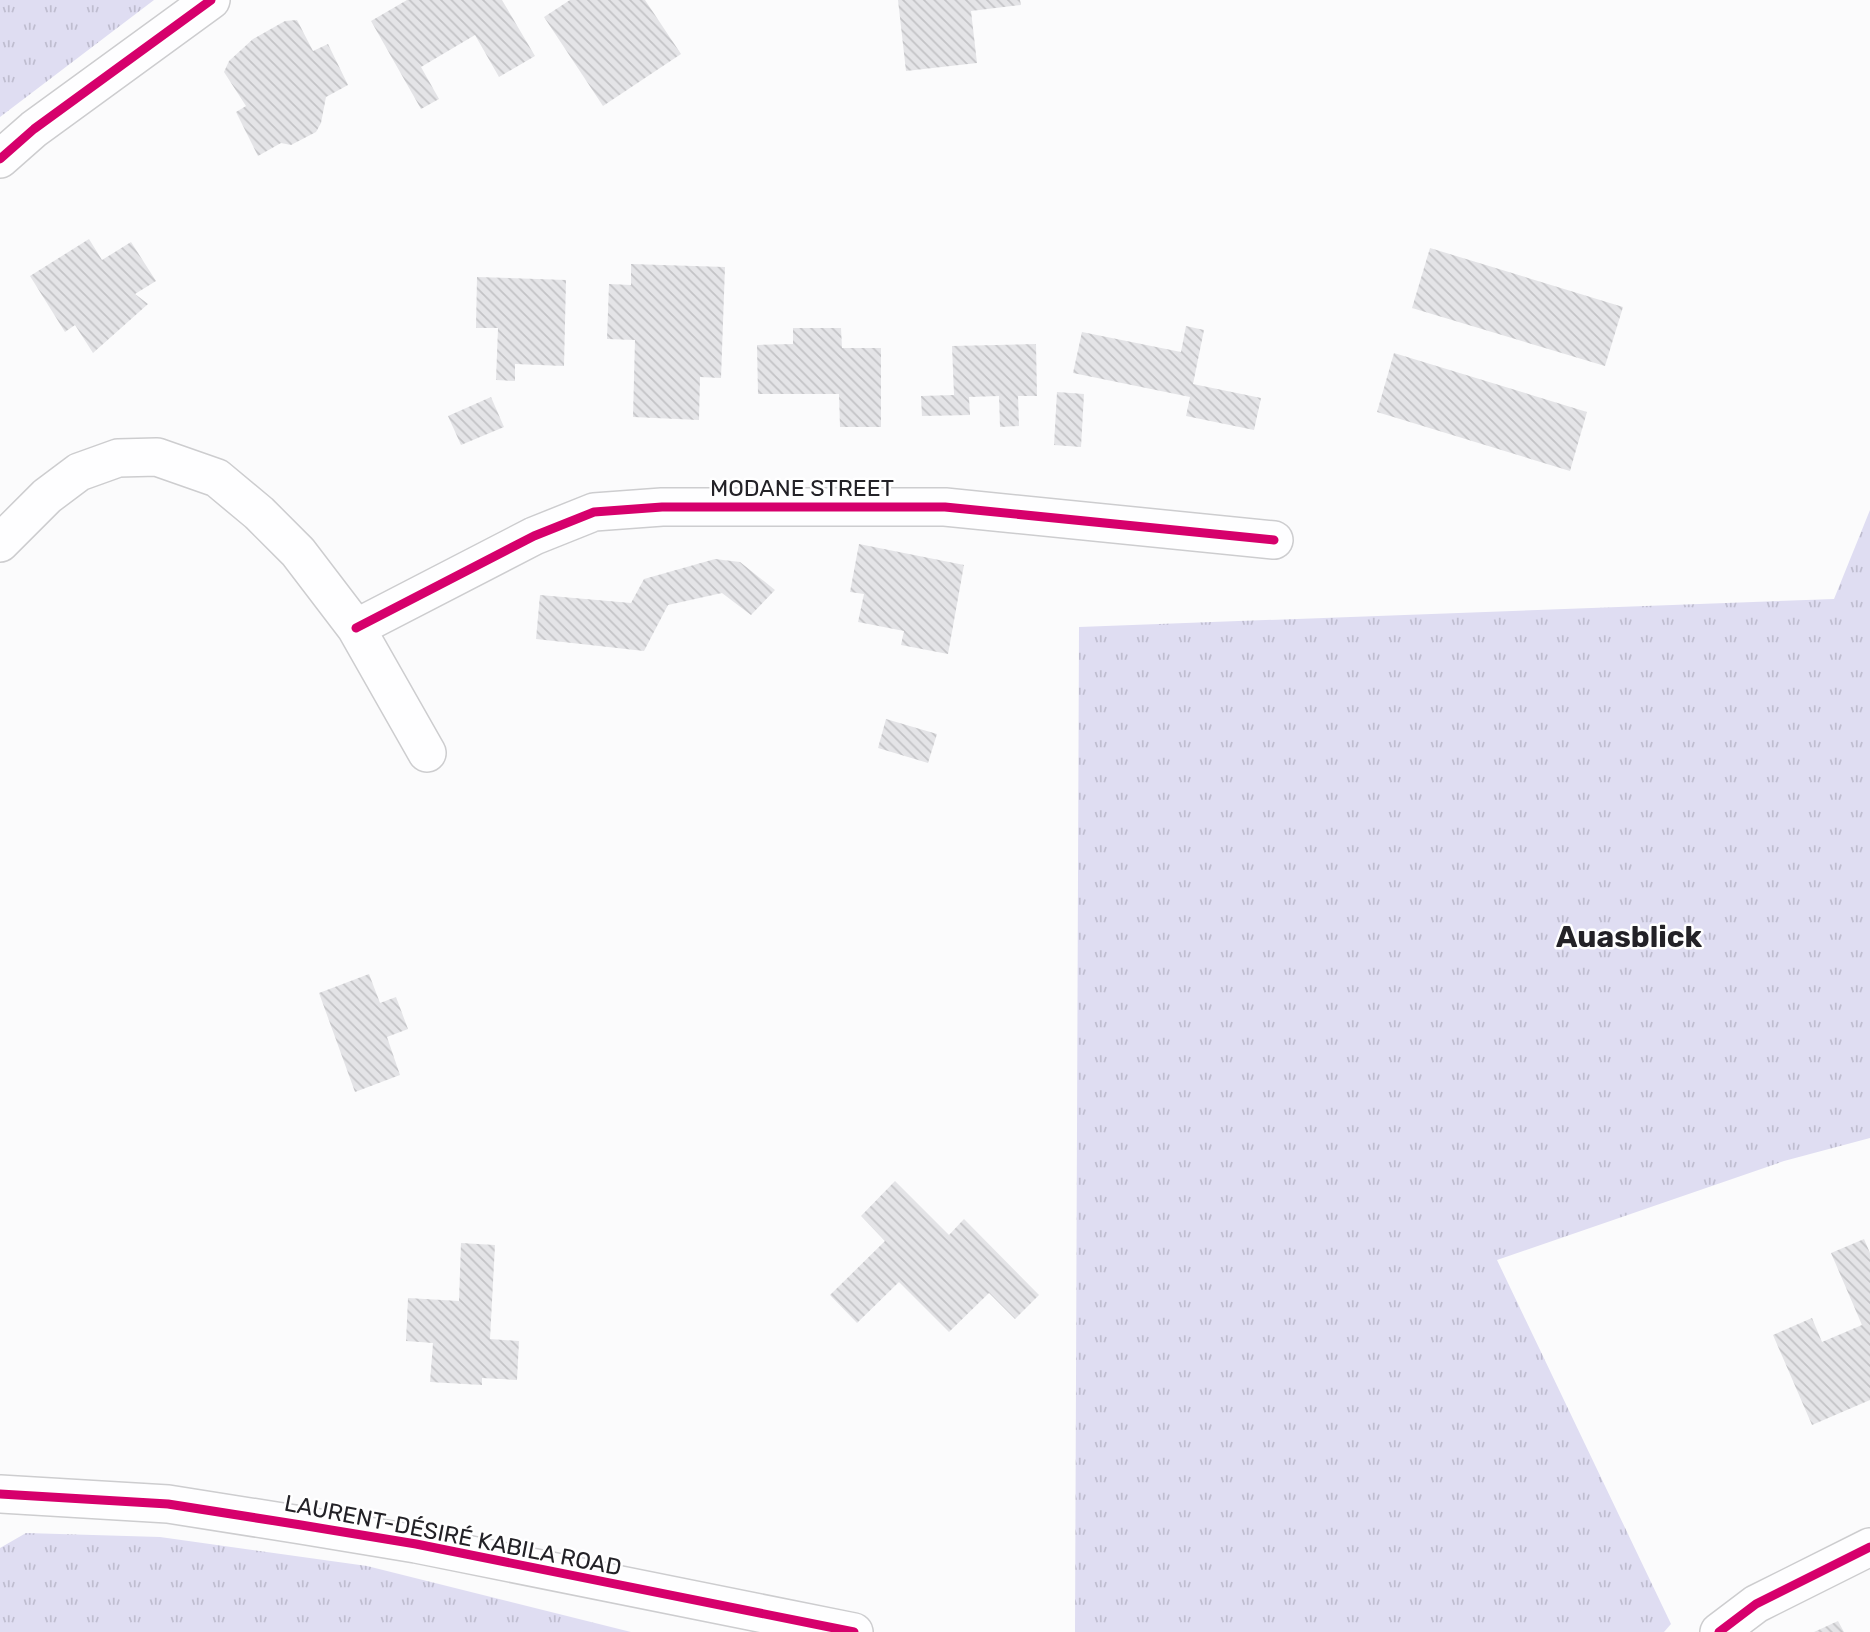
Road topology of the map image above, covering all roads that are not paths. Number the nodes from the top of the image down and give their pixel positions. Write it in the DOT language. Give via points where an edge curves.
graph roads {
  1 [pos="211,0"];
  2 [pos="0,159"];
  3 [pos="1274,540"];
  4 [pos="0,543"];
  5 [pos="356,628"];
  6 [pos="428,753"];
  7 [pos="0,1494"];
  8 [pos="1870,1547"];
  9 [pos="854,1632"];
  10 [pos="1719,1632"];
  1 -- 2 [label="street"];
  3 -- 5 [label="street, MODANE STREET" via="945,507 663,507 594,512 534,536"];
  4 -- 5 [label="street" via="47,496 79,472 118,458 157,457 217,478 259,513 298,552"];
  5 -- 6 [label="street"];
  7 -- 9 [label="street, LAURENT-DÉSIRÉ KABILA ROAD" via="168,1504 301,1525"];
  8 -- 10 [label="street" via="1756,1604"];
}
